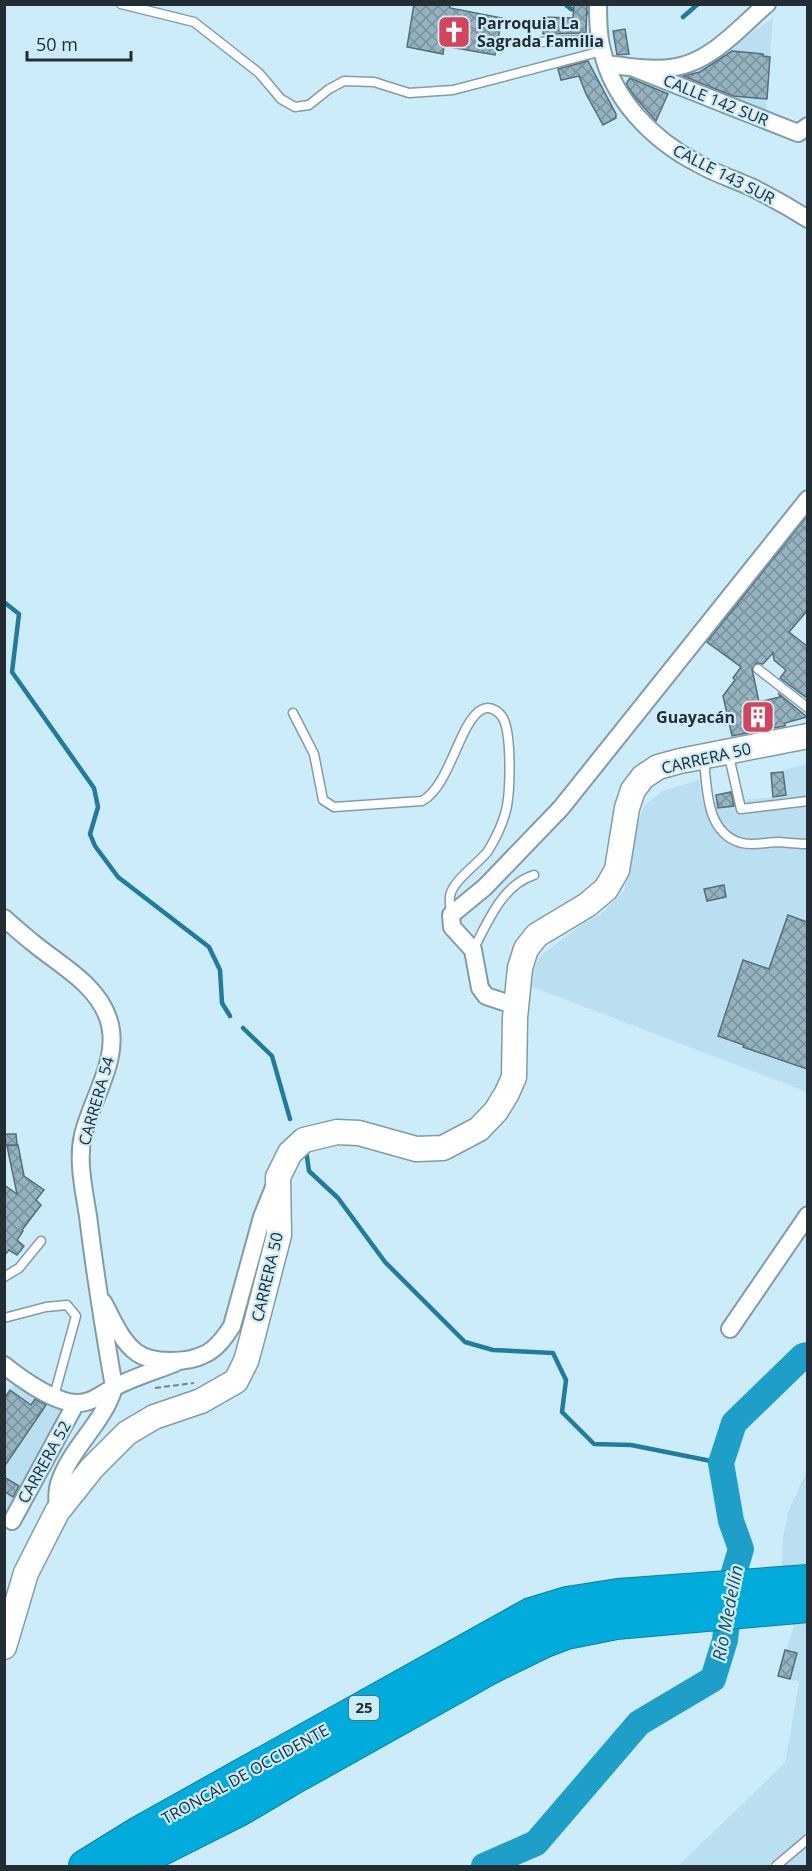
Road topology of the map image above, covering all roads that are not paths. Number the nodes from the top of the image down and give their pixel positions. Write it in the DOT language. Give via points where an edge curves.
graph roads {
  1 [pos="121,4"];
  2 [pos="598,4"];
  3 [pos="767,4"];
  4 [pos="540,42"];
  5 [pos="603,51"];
  6 [pos="634,68"];
  7 [pos="803,129"];
  8 [pos="807,219"];
  9 [pos="807,499"];
  10 [pos="758,669"];
  11 [pos="807,708"];
  12 [pos="293,713"];
  13 [pos="807,736"];
  14 [pos="728,752"];
  15 [pos="704,756"];
  16 [pos="807,801"];
  17 [pos="807,844"];
  18 [pos="534,875"];
  19 [pos="451,915"];
  20 [pos="4,918"];
  21 [pos="473,951"];
  22 [pos="516,1006"];
  23 [pos="278,1177"];
  24 [pos="807,1215"];
  25 [pos="40,1241"];
  26 [pos="4,1277"];
  27 [pos="98,1294"];
  28 [pos="4,1318"];
  29 [pos="730,1329"];
  30 [pos="178,1361"];
  31 [pos="4,1365"];
  32 [pos="114,1387"];
  33 [pos="54,1396"];
  34 [pos="76,1403"];
  35 [pos="57,1512"];
  36 [pos="12,1521"];
  37 [pos="796,1595"];
  38 [pos="660,1606"];
  39 [pos="4,1647"];
  40 [pos="807,1839"];
  41 [pos="85,1866"];
  42 [pos="128,1866"];
  43 [pos="776,1866"];
  1 -- 5 [label="lane" via="194,22 295,107 309,105 344,81 374,82 409,93 453,90"];
  2 -- 5 [label="street"];
  3 -- 6 [label="street" via="710,53 691,63 675,68"];
  4 -- 5 [label="lane"];
  5 -- 6 [label="street"];
  5 -- 8 [label="street, CALLE 143 SUR" via="620,93 633,112 669,147"];
  6 -- 7 [label="street, CALLE 142 SUR"];
  9 -- 19 [label="street" via="561,808 485,887"];
  10 -- 11 [label="lane"];
  12 -- 19 [label="lane" via="314,754 323,800 334,807 413,802 430,797 472,718 489,708 504,719 509,775 505,813 488,850 450,894"];
  13 -- 14 [label="main road, CARRERA 50"];
  14 -- 15 [label="main road, CARRERA 50"];
  14 -- 16 [label="lane" via="741,809"];
  15 -- 17 [label="lane" via="708,803 717,824 729,837 743,843"];
  15 -- 22 [label="main road, CARRERA 50" via="657,767 633,790 617,870 606,889 537,935 526,949"];
  18 -- 21 [label="lane" via="521,879 498,903"];
  19 -- 21 [label="street" via="452,927"];
  20 -- 27 [label="street, CARRERA 54" via="69,969 99,1000 113,1035 104,1075 82,1136 80,1160"];
  21 -- 22 [label="street" via="480,988 486,996"];
  22 -- 23 [label="main road, CARRERA 50" via="514,1077 496,1111 478,1129 443,1148 416,1149 358,1133 337,1132 304,1140 290,1153"];
  23 -- 30 [label="street, CARRERA 54" via="262,1216 232,1326 222,1341 204,1355"];
  23 -- 35 [label="main road, CARRERA 50" via="279,1235 246,1360 236,1381 127,1433"];
  24 -- 29 [label="street"];
  25 -- 26 [label="lane" via="19,1268"];
  27 -- 30 [label="street, CARRERA 54" via="137,1354"];
  27 -- 32 [label="street, CARRERA 54"];
  28 -- 33 [label="lane" via="67,1305 76,1316"];
  30 -- 32 [label="street"];
  31 -- 33 [label="street"];
  32 -- 34 [label="street" via="95,1400"];
  32 -- 35 [label="street" via="58,1485"];
  33 -- 34 [label="street"];
  34 -- 36 [label="street, CARRERA 52"];
  35 -- 39 [label="main road, CARRERA 50" via="26,1574"];
  37 -- 38 [label="highway, TRONCAL DE OCCIDENTE / 25"];
  38 -- 41 [label="highway, TRONCAL DE OCCIDENTE / 25" via="589,1599 531,1614"];
  38 -- 42 [label="highway, TRONCAL DE OCCIDENTE / 25" via="520,1652 239,1810"];
  40 -- 43 [label="lane"];
}
